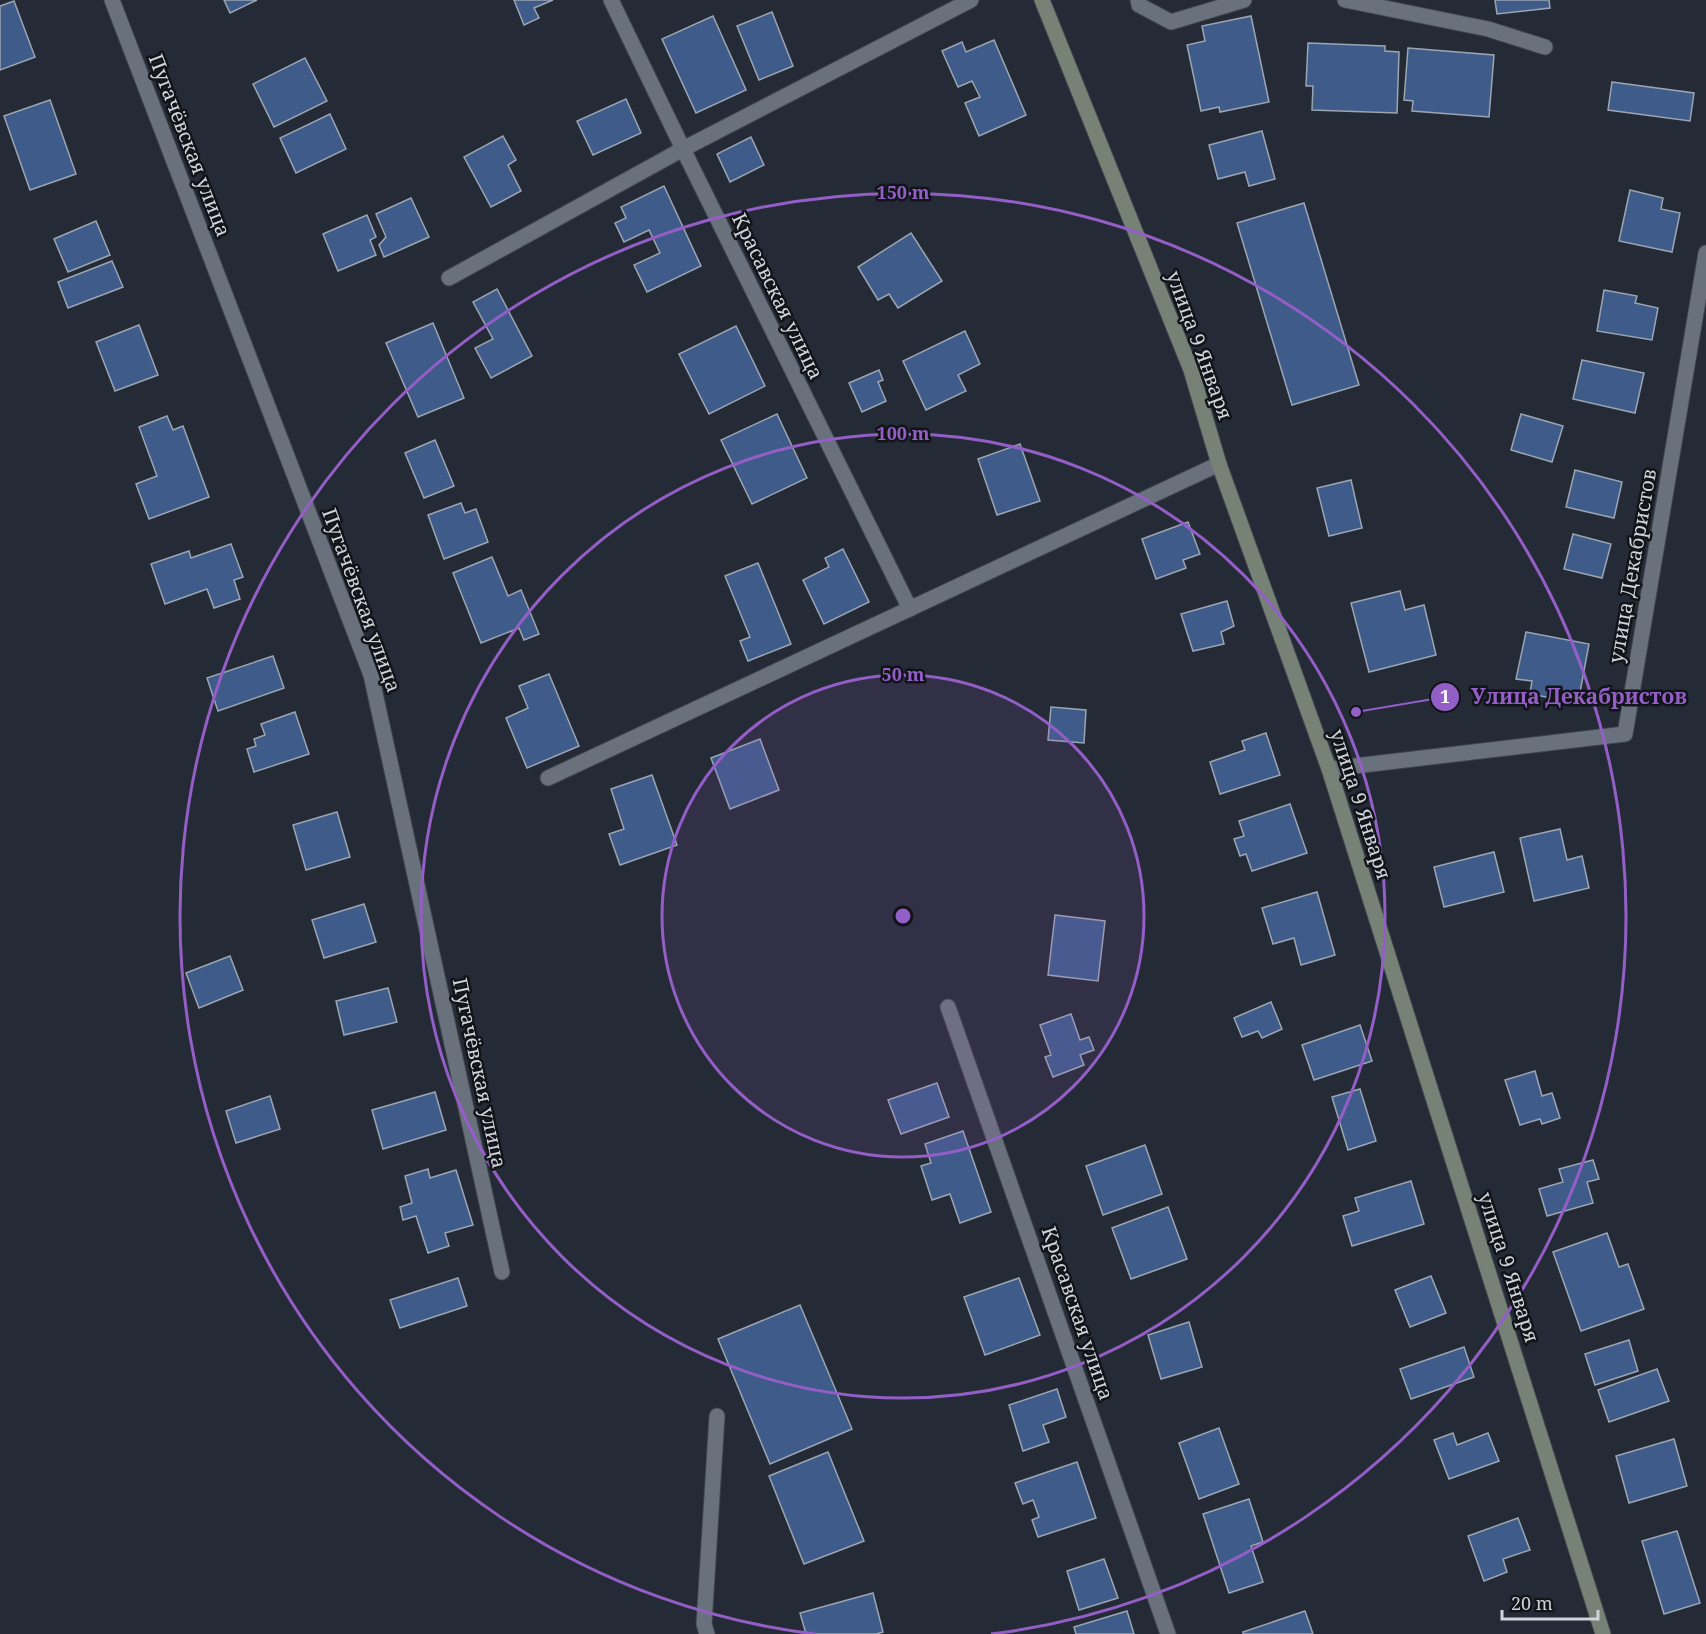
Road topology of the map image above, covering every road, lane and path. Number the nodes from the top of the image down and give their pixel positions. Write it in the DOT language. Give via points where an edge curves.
graph roads {
  1 [pos="112,0"];
  2 [pos="611,0"];
  3 [pos="971,0"];
  4 [pos="1042,0"];
  5 [pos="1138,0"];
  6 [pos="1244,0"];
  7 [pos="1345,0"];
  8 [pos="1545,47"];
  9 [pos="682,149"];
  10 [pos="1706,253"];
  11 [pos="449,278"];
  12 [pos="1219,464"];
  13 [pos="910,609"];
  14 [pos="1329,769"];
  15 [pos="548,778"];
  16 [pos="948,1007"];
  17 [pos="502,1272"];
  18 [pos="717,1416"];
  19 [pos="707,1634"];
  20 [pos="1168,1634"];
  21 [pos="1603,1634"];
  1 -- 17 [label="street, Пугачёвская улица" via="371,675"];
  2 -- 9 [label="street, Красавская улица"];
  3 -- 9 [label="street"];
  4 -- 12 [label="main road, улица 9 Января" via="1191,370"];
  5 -- 6 [label="street" via="1139,5 1172,22"];
  7 -- 8 [label="street" via="1488,29"];
  9 -- 11 [label="street"];
  9 -- 13 [label="street, Красавская улица"];
  10 -- 14 [label="street, улица Декабристов" via="1625,734"];
  12 -- 13 [label="street"];
  12 -- 14 [label="main road, улица 9 Января"];
  13 -- 15 [label="street"];
  14 -- 21 [label="main road, улица 9 Января"];
  16 -- 20 [label="street, Красавская улица"];
  18 -- 19 [label="street" via="704,1624"];
}
